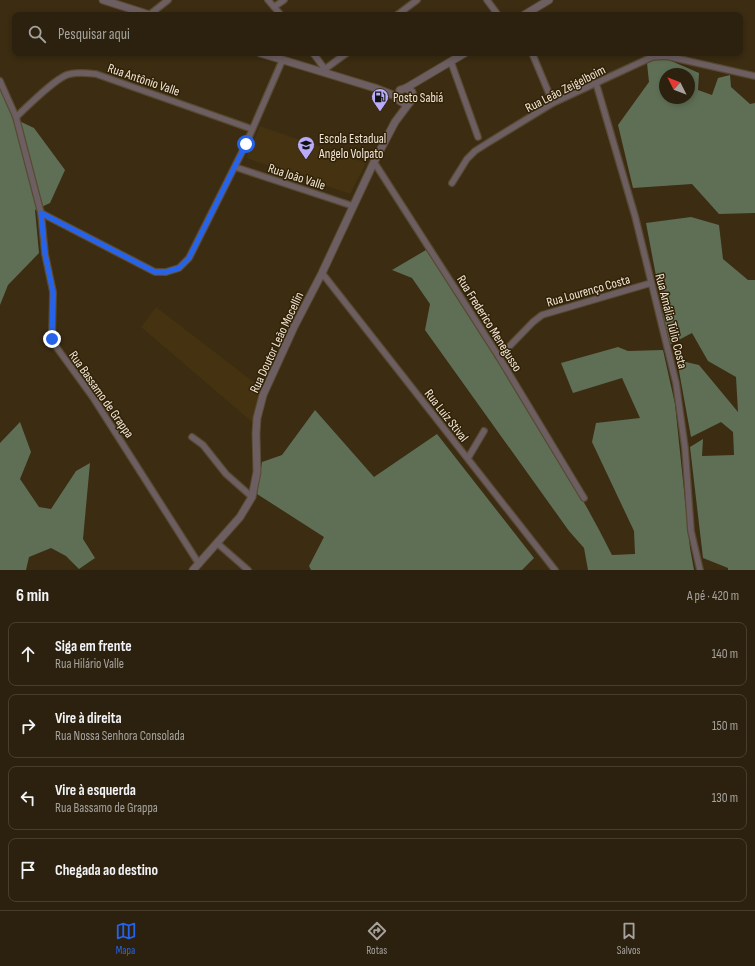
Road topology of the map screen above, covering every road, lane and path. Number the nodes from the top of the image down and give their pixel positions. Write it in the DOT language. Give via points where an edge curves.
graph roads {
  1 [pos="103,0"];
  2 [pos="168,0"];
  3 [pos="268,0"];
  4 [pos="284,0"];
  5 [pos="417,0"];
  6 [pos="487,0"];
  7 [pos="549,0"];
  8 [pos="274,7"];
  9 [pos="140,12"];
  10 [pos="153,12"];
  11 [pos="278,12"];
  12 [pos="401,12"];
  13 [pos="496,12"];
  14 [pos="529,12"];
  15 [pos="268,56"];
  16 [pos="315,56"];
  17 [pos="344,56"];
  18 [pos="460,56"];
  19 [pos="533,56"];
  20 [pos="282,61"];
  21 [pos="451,62"];
  22 [pos="327,71"];
  23 [pos="755,76"];
  24 [pos="0,81"];
  25 [pos="596,83"];
  26 [pos="404,95"];
  27 [pos="553,103"];
  28 [pos="16,117"];
  29 [pos="252,129"];
  30 [pos="478,137"];
  31 [pos="374,162"];
  32 [pos="235,167"];
  33 [pos="452,184"];
  34 [pos="353,206"];
  35 [pos="41,213"];
  36 [pos="322,273"];
  37 [pos="651,282"];
  38 [pos="499,357"];
  39 [pos="484,431"];
  40 [pos="192,437"];
  41 [pos="468,458"];
  42 [pos="252,497"];
  43 [pos="584,498"];
  44 [pos="217,543"];
  45 [pos="199,564"];
  46 [pos="193,570"];
  47 [pos="248,570"];
  48 [pos="555,570"];
  49 [pos="700,570"];
  1 -- 9 [label="street"];
  2 -- 10 [label="street"];
  3 -- 8 [label="street"];
  4 -- 8 [label="street"];
  5 -- 12 [label="street"];
  6 -- 13 [label="street"];
  7 -- 14 [label="street"];
  8 -- 11 [label="street"];
  15 -- 20 [label="street"];
  16 -- 22 [label="street"];
  17 -- 22 [label="street"];
  18 -- 21 [label="street, Rua Doutor Leão Mocellin"];
  19 -- 27 [label="street"];
  20 -- 22 [label="street"];
  20 -- 29 [label="street"];
  21 -- 26 [label="street, Rua Doutor Leão Mocellin" via="429,75"];
  21 -- 30 [label="street"];
  22 -- 26 [label="street"];
  23 -- 25 [label="street, Rua Leão Zeigelboim" via="666,56 652,57"];
  24 -- 28 [label="street, Rua Bassamo de Grappa"];
  25 -- 27 [label="street, Rua Leão Zeigelboim"];
  25 -- 37 [label="street, Rua Amália Túlio Costa" via="635,216"];
  26 -- 31 [label="street, Rua Doutor Leão Mocellin" via="395,122"];
  27 -- 33 [label="street, Rua Leão Zeigelboim" via="475,151"];
  28 -- 29 [label="street, Rua Antônio Valle" via="54,83 69,74 82,72"];
  28 -- 35 [label="street, Rua Bassamo de Grappa"];
  29 -- 32 [label="street"];
  31 -- 34 [label="street, Rua Doutor Leão Mocellin"];
  31 -- 38 [label="street, Rua Frederico Menegusso"];
  32 -- 34 [label="street, Rua João Valle"];
  32 -- 35 [label="street" via="189,258 179,268 166,272 155,272"];
  34 -- 36 [label="street, Rua Doutor Leão Mocellin"];
  35 -- 45 [label="street, Rua Bassamo de Grappa" via="45,254 53,292 52,339 94,399"];
  36 -- 41 [label="street, Rua Luíz Stival"];
  36 -- 42 [label="street, Rua Doutor Leão Mocellin" via="263,396 257,418 257,472"];
  37 -- 38 [label="street, Rua Lourenço Costa" via="542,314"];
  37 -- 49 [label="street, Rua Amália Túlio Costa" via="676,383 691,531"];
  38 -- 43 [label="street, Rua Frederico Menegusso"];
  39 -- 41 [label="street"];
  40 -- 42 [label="street" via="199,441 226,474"];
  41 -- 48 [label="street, Rua Luíz Stival"];
  42 -- 44 [label="street, Rua Doutor Leão Mocellin" via="240,517"];
  44 -- 45 [label="street, Rua Doutor Leão Mocellin"];
  44 -- 47 [label="street"];
  45 -- 46 [label="street, Rua Doutor Leão Mocellin"];
}
